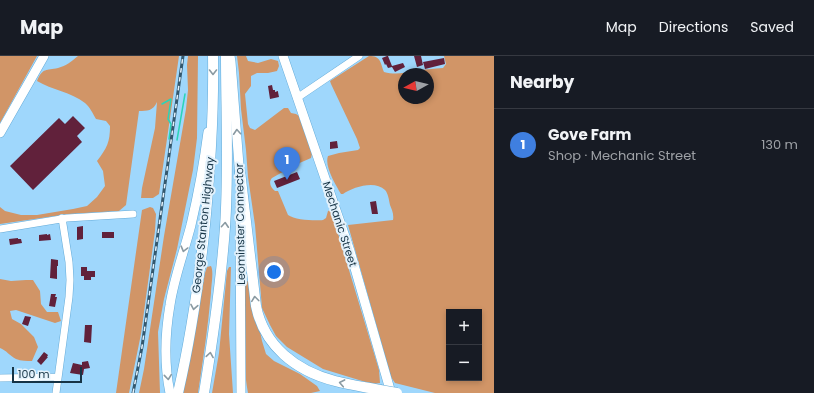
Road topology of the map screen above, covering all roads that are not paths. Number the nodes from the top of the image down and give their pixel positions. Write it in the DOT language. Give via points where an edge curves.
graph roads {
  1 [pos="44,56"];
  2 [pos="213,56"];
  3 [pos="226,56"];
  4 [pos="230,56"];
  5 [pos="283,56"];
  6 [pos="359,56"];
  7 [pos="213,87"];
  8 [pos="297,98"];
  9 [pos="0,133"];
  10 [pos="240,171"];
  11 [pos="133,214"];
  12 [pos="62,218"];
  13 [pos="0,229"];
  14 [pos="58,377"];
  15 [pos="0,378"];
  16 [pos="385,392"];
  17 [pos="56,393"];
  18 [pos="170,393"];
  19 [pos="178,393"];
  20 [pos="204,393"];
  21 [pos="241,393"];
  22 [pos="397,393"];
  1 -- 9 [label="main road"];
  2 -- 7 [label="highway, George Stanton Highway, one-way"];
  20 -- 3 [label="highway, George Stanton Highway, one-way" via="215,327 225,227 228,140"];
  10 -- 4 [label="main road, Leominster Connector, one-way"];
  5 -- 8 [label="main road, Mechanic Street"];
  6 -- 8 [label="street"];
  7 -- 18 [label="main road, one-way" via="198,189 173,289 168,320 166,346"];
  7 -- 19 [label="highway, George Stanton Highway, one-way" via="210,167 201,259"];
  8 -- 16 [label="main road, Mechanic Street" via="350,251"];
  16 -- 10 [label="highway, one-way" via="334,381 310,372 287,358 269,338 262,327 256,306"];
  10 -- 21 [label="main road, Leominster Connector"];
  11 -- 12 [label="street"];
  12 -- 13 [label="street"];
  12 -- 14 [label="street" via="70,280"];
  14 -- 15 [label="street"];
  14 -- 17 [label="street"];
  16 -- 22 [label="highway, bridge"];
}
